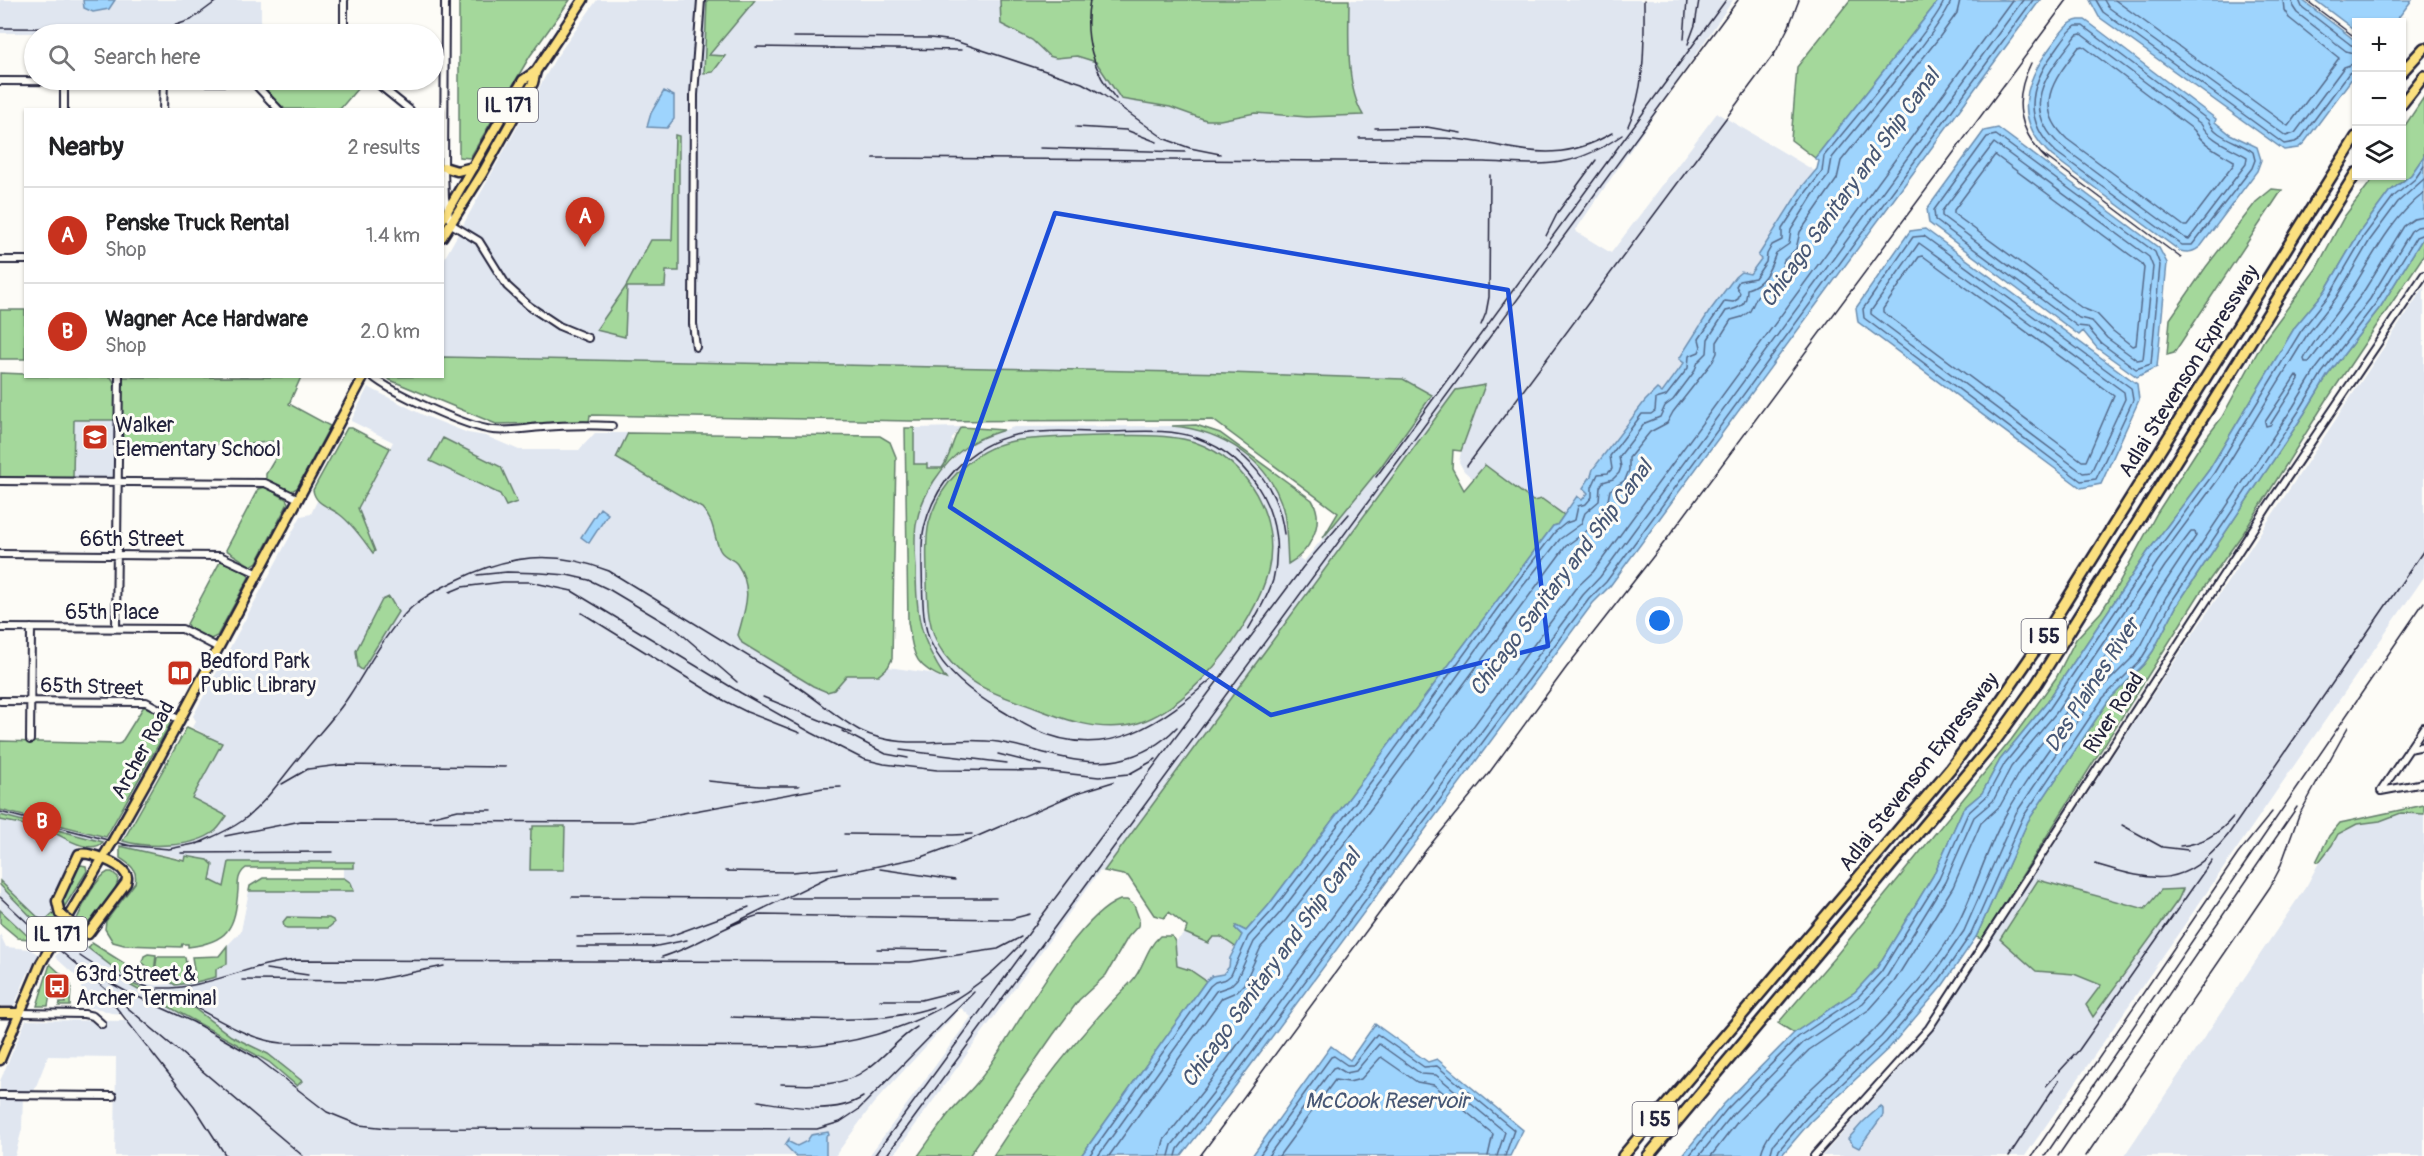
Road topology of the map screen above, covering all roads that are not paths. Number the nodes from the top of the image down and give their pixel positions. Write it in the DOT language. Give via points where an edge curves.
graph roads {
  1 [pos="344,0"];
  2 [pos="445,0"];
  3 [pos="583,0"];
  4 [pos="701,0"];
  5 [pos="344,24"];
  6 [pos="2424,48"];
  7 [pos="444,65"];
  8 [pos="2406,68"];
  9 [pos="536,71"];
  10 [pos="2424,76"];
  11 [pos="0,81"];
  12 [pos="24,81"];
  13 [pos="64,90"];
  14 [pos="164,90"];
  15 [pos="260,90"];
  16 [pos="385,90"];
  17 [pos="444,90"];
  18 [pos="2406,99"];
  19 [pos="64,108"];
  20 [pos="163,108"];
  21 [pos="275,108"];
  22 [pos="408,108"];
  23 [pos="443,108"];
  24 [pos="2352,143"];
  25 [pos="444,167"];
  26 [pos="473,167"];
  27 [pos="2352,179"];
  28 [pos="449,209"];
  29 [pos="447,222"];
  30 [pos="0,260"];
  31 [pos="24,260"];
  32 [pos="2424,275"];
  33 [pos="588,338"];
  34 [pos="696,347"];
  35 [pos="119,378"];
  36 [pos="363,378"];
  37 [pos="375,378"];
  38 [pos="612,426"];
  39 [pos="0,481"];
  40 [pos="118,482"];
  41 [pos="299,499"];
  42 [pos="0,554"];
  43 [pos="117,555"];
  44 [pos="259,574"];
  45 [pos="0,628"];
  46 [pos="31,628"];
  47 [pos="116,628"];
  48 [pos="219,648"];
  49 [pos="0,701"];
  50 [pos="30,701"];
  51 [pos="180,720"];
  52 [pos="2424,727"];
  53 [pos="30,740"];
  54 [pos="2424,746"];
  55 [pos="2409,749"];
  56 [pos="2424,783"];
  57 [pos="102,859"];
  58 [pos="0,1013"];
  59 [pos="20,1013"];
  60 [pos="102,1024"];
  61 [pos="0,1060"];
  62 [pos="0,1095"];
  63 [pos="113,1096"];
  64 [pos="1623,1156"];
  65 [pos="1648,1156"];
  66 [pos="1814,1156"];
  1 -- 5 [label="street"];
  2 -- 7 [label="street"];
  3 -- 9 [label="main road, IL 171"];
  4 -- 34 [label="street" via="694,95"];
  6 -- 8 [label="highway"];
  9 -- 26 [label="main road, IL 171" via="523,80"];
  9 -- 29 [label="main road, IL 171" via="533,83"];
  10 -- 18 [label="highway"];
  11 -- 12 [label="street"];
  13 -- 19 [label="street"];
  14 -- 20 [label="street"];
  15 -- 21 [label="street"];
  16 -- 22 [label="street"];
  17 -- 23 [label="street"];
  24 -- 64 [label="highway, Adlai Stevenson Expressway / I 55" via="2050,627 1990,716 1950,769"];
  25 -- 26 [label="main road" via="457,171"];
  25 -- 28 [label="street"];
  26 -- 28 [label="main road, IL 171"];
  27 -- 65 [label="highway, Adlai Stevenson Expressway / I 55" via="2024,702 1959,787"];
  28 -- 29 [label="main road, IL 171"];
  29 -- 33 [label="street" via="479,241 507,286 523,301 544,318"];
  30 -- 31 [label="street"];
  32 -- 66 [label="street, River Road" via="2268,506 1929,1028"];
  35 -- 40 [label="street"];
  36 -- 41 [label="main road, Archer Road / IL 171"];
  37 -- 38 [label="street" via="411,399 490,430"];
  39 -- 40 [label="street"];
  40 -- 41 [label="street" via="265,483"];
  40 -- 43 [label="street"];
  41 -- 44 [label="main road, Archer Road / IL 171"];
  42 -- 43 [label="street, 66th Street"];
  43 -- 44 [label="street, 66th Street" via="220,556"];
  43 -- 47 [label="street"];
  44 -- 48 [label="main road, Archer Road / IL 171"];
  45 -- 46 [label="street, 65th Place"];
  46 -- 47 [label="street, 65th Place"];
  46 -- 50 [label="street"];
  47 -- 48 [label="street, 65th Place" via="182,629"];
  48 -- 51 [label="main road, Archer Road / IL 171"];
  49 -- 50 [label="street, 65th Street"];
  50 -- 51 [label="street, 65th Street" via="146,702"];
  50 -- 53 [label="street"];
  51 -- 57 [label="main road, Archer Road / IL 171"];
  52 -- 55 [label="street"];
  54 -- 55 [label="street"];
  55 -- 56 [label="street" via="2381,791"];
  57 -- 57 [label="main road, bridge" via="124,871 126,883 88,934 60,914 57,901 77,857 87,853"];
  57 -- 59 [label="main road, Archer Road / IL 171" via="41,963"];
  58 -- 59 [label="main road"];
  59 -- 60 [label="street" via="93,1016"];
  59 -- 61 [label="main road, IL 171"];
  62 -- 63 [label="street"];
}
